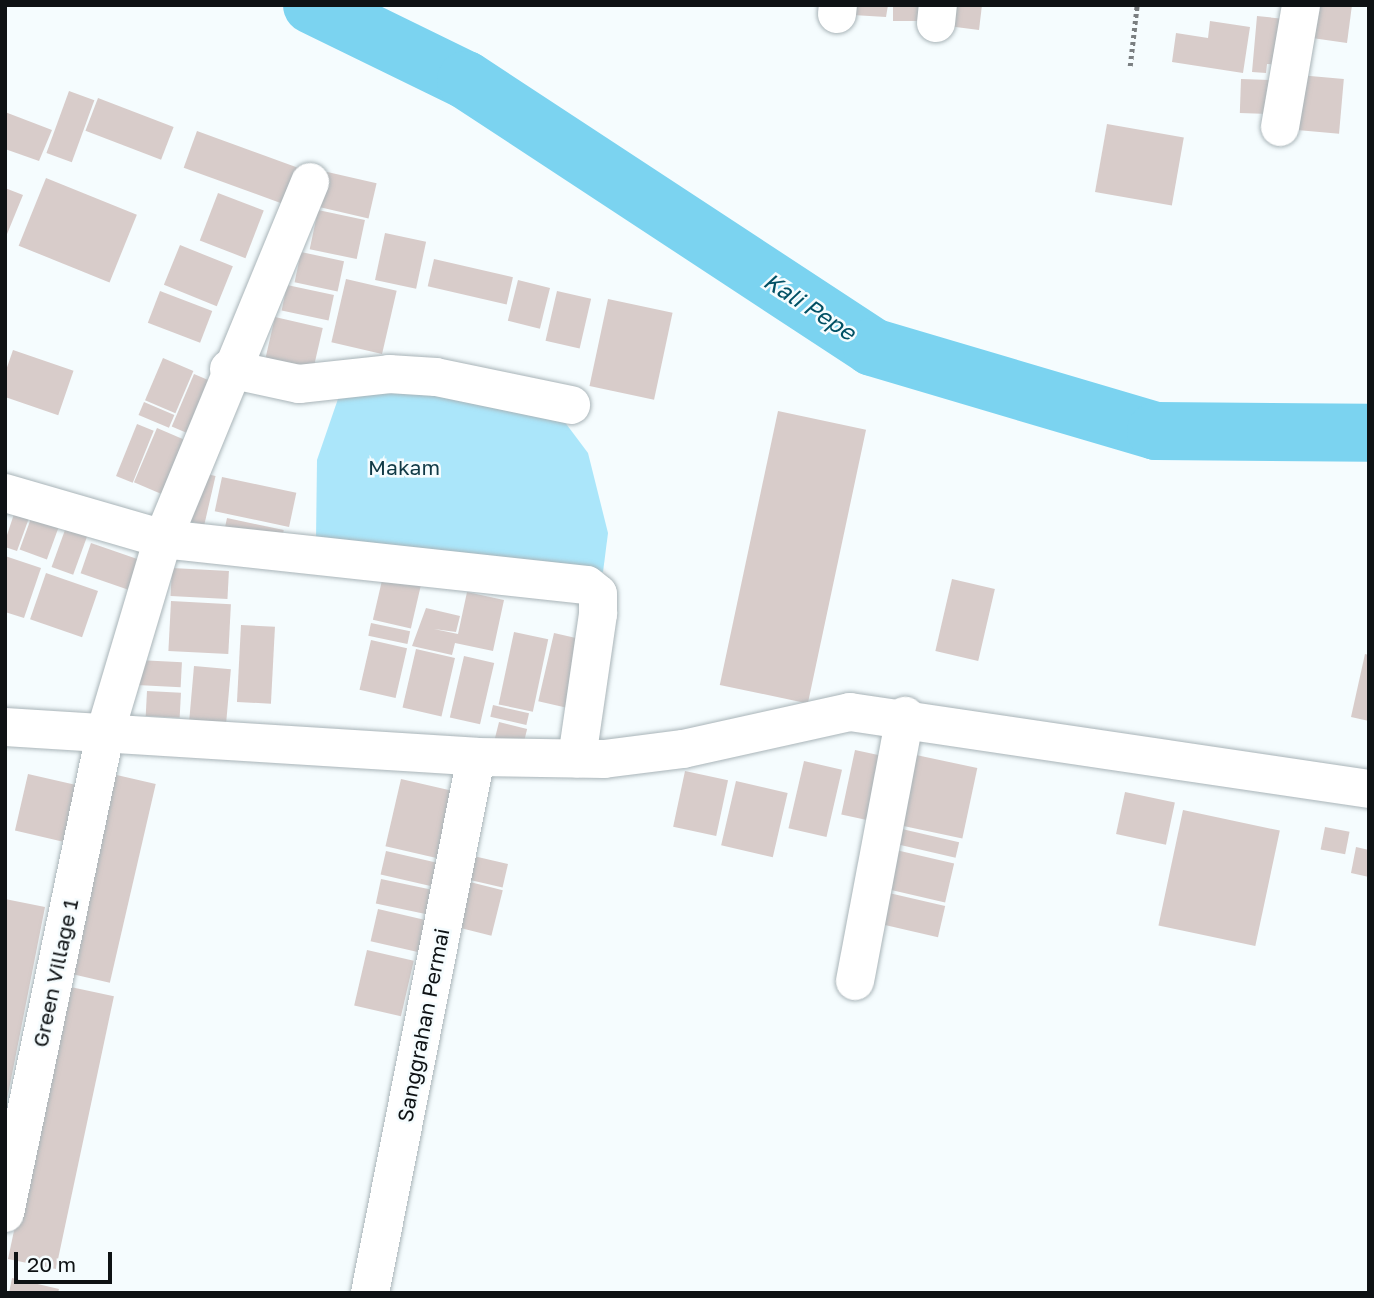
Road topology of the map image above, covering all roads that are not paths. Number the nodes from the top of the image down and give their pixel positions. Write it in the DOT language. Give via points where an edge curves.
graph roads {
  1 [pos="1301,5"];
  2 [pos="1280,127"];
  3 [pos="310,182"];
  4 [pos="229,369"];
  5 [pos="571,405"];
  6 [pos="5,493"];
  7 [pos="163,539"];
  8 [pos="905,716"];
  9 [pos="5,727"];
  10 [pos="105,733"];
  11 [pos="476,757"];
  12 [pos="577,758"];
  13 [pos="1369,789"];
  14 [pos="855,981"];
  15 [pos="5,1213"];
  16 [pos="370,1293"];
  1 -- 2 [label="street"];
  3 -- 4 [label="street, Green Village 1"];
  4 -- 5 [label="street" via="299,384 379,375 436,377"];
  4 -- 7 [label="street, Green Village 1"];
  6 -- 7 [label="street"];
  7 -- 10 [label="street, Green Village 1"];
  7 -- 12 [label="street" via="587,585 598,594 598,614"];
  8 -- 12 [label="street" via="829,713 683,749"];
  8 -- 13 [label="street"];
  8 -- 14 [label="street"];
  9 -- 10 [label="street"];
  10 -- 11 [label="street"];
  10 -- 15 [label="street, Green Village 1"];
  11 -- 12 [label="street"];
  11 -- 16 [label="street, Sanggrahan Permai"];
}
